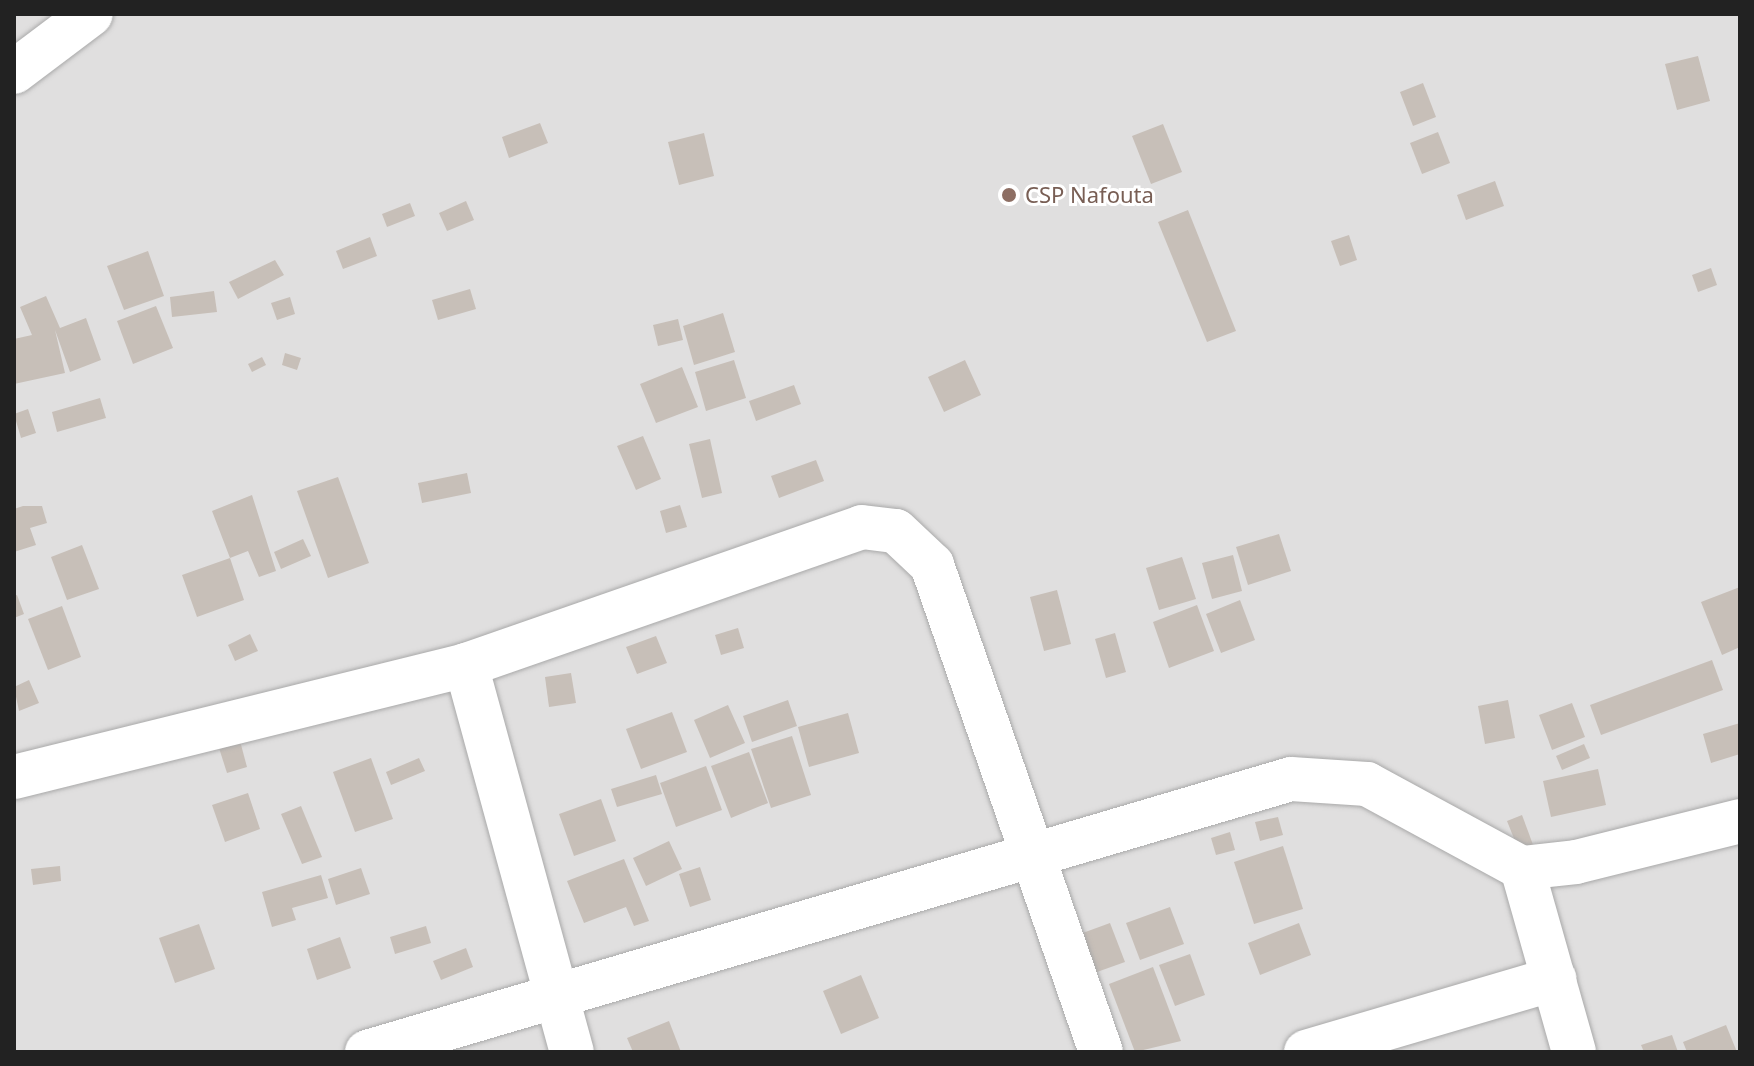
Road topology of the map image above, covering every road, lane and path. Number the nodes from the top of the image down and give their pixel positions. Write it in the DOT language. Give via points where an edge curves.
graph roads {
  1 [pos="91,14"];
  2 [pos="14,72"];
  3 [pos="466,665"];
  4 [pos="14,777"];
  5 [pos="1740,821"];
  6 [pos="1032,853"];
  7 [pos="1522,868"];
  8 [pos="1554,979"];
  9 [pos="557,998"];
  10 [pos="367,1052"];
  11 [pos="572,1052"];
  12 [pos="1101,1052"];
  13 [pos="1306,1052"];
  14 [pos="1574,1052"];
  1 -- 2 [label="street"];
  3 -- 4 [label="street"];
  3 -- 6 [label="street" via="862,527 896,531 932,565"];
  3 -- 9 [label="street"];
  5 -- 7 [label="street" via="1576,862"];
  6 -- 7 [label="street" via="1291,779 1367,784"];
  6 -- 9 [label="street"];
  6 -- 12 [label="street"];
  7 -- 8 [label="street"];
  8 -- 13 [label="street"];
  8 -- 14 [label="street"];
  9 -- 10 [label="street"];
  9 -- 11 [label="street"];
}
